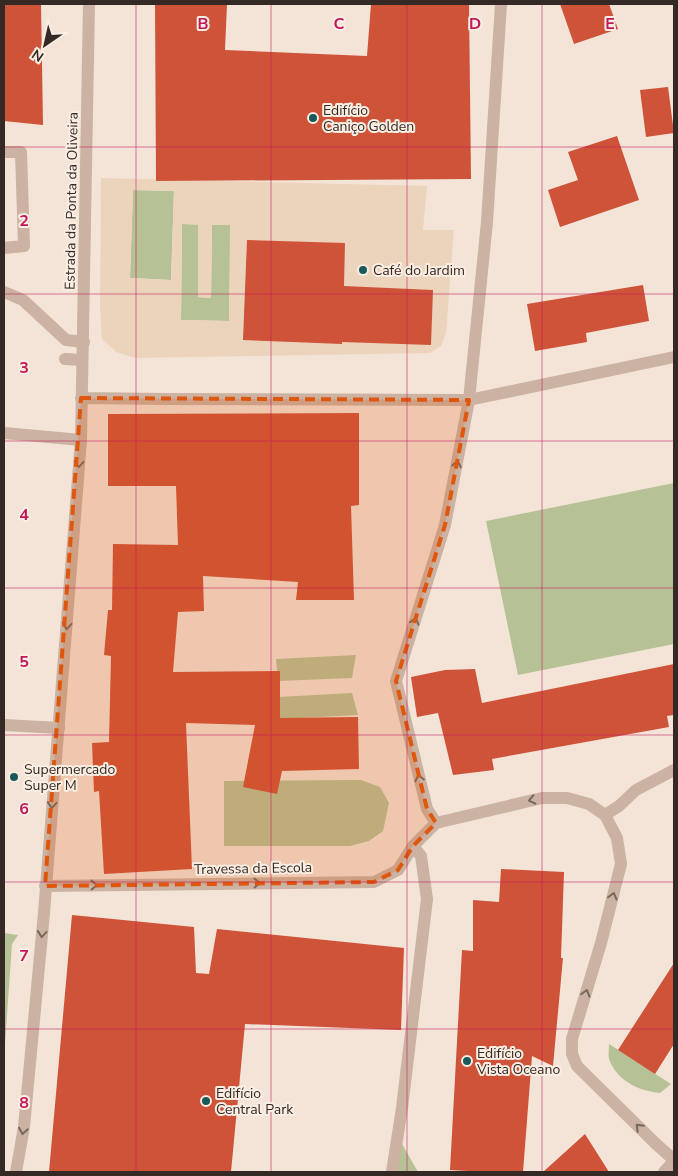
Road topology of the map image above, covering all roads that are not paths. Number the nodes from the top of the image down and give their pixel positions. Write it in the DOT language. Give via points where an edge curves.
graph roads {
  1 [pos="89,4"];
  2 [pos="501,4"];
  3 [pos="4,152"];
  4 [pos="4,248"];
  5 [pos="4,292"];
  6 [pos="84,342"];
  7 [pos="674,357"];
  8 [pos="65,359"];
  9 [pos="82,360"];
  10 [pos="81,398"];
  11 [pos="469,400"];
  12 [pos="4,433"];
  13 [pos="81,440"];
  14 [pos="4,725"];
  15 [pos="58,728"];
  16 [pos="674,770"];
  17 [pos="605,815"];
  18 [pos="436,823"];
  19 [pos="413,846"];
  20 [pos="46,886"];
  21 [pos="674,1161"];
  22 [pos="16,1172"];
  23 [pos="392,1172"];
  24 [pos="664,1172"];
  1 -- 6 [label="street, Estrada da Ponta da Oliveira"];
  2 -- 11 [label="street" via="487,222"];
  3 -- 4 [label="street" via="20,152 24,246"];
  5 -- 6 [label="street" via="23,300 66,340"];
  6 -- 9 [label="street, Estrada da Ponta da Oliveira"];
  7 -- 11 [label="street"];
  8 -- 9 [label="street"];
  9 -- 10 [label="street, Estrada da Ponta da Oliveira"];
  10 -- 11 [label="street"];
  10 -- 13 [label="street, Estrada da Ponta da Oliveira"];
  18 -- 11 [label="street, one-way" via="427,809 396,681 444,525"];
  12 -- 13 [label="street"];
  13 -- 15 [label="street, Estrada da Ponta da Oliveira, one-way"];
  14 -- 15 [label="street"];
  15 -- 20 [label="street, Estrada da Ponta da Oliveira, one-way"];
  16 -- 17 [label="street" via="636,790"];
  17 -- 18 [label="street, one-way" via="589,804 567,798 542,798"];
  21 -- 17 [label="street, one-way" via="578,1066 572,1054 572,1040 621,864 617,838"];
  18 -- 19 [label="street, Travessa da Escola"];
  20 -- 19 [label="street, Travessa da Escola, one-way" via="374,882 398,870"];
  19 -- 23 [label="street" via="421,856 427,899"];
  20 -- 22 [label="street, Estrada da Ponta da Oliveira, one-way" via="24,1126"];
  21 -- 24 [label="street"];
}
